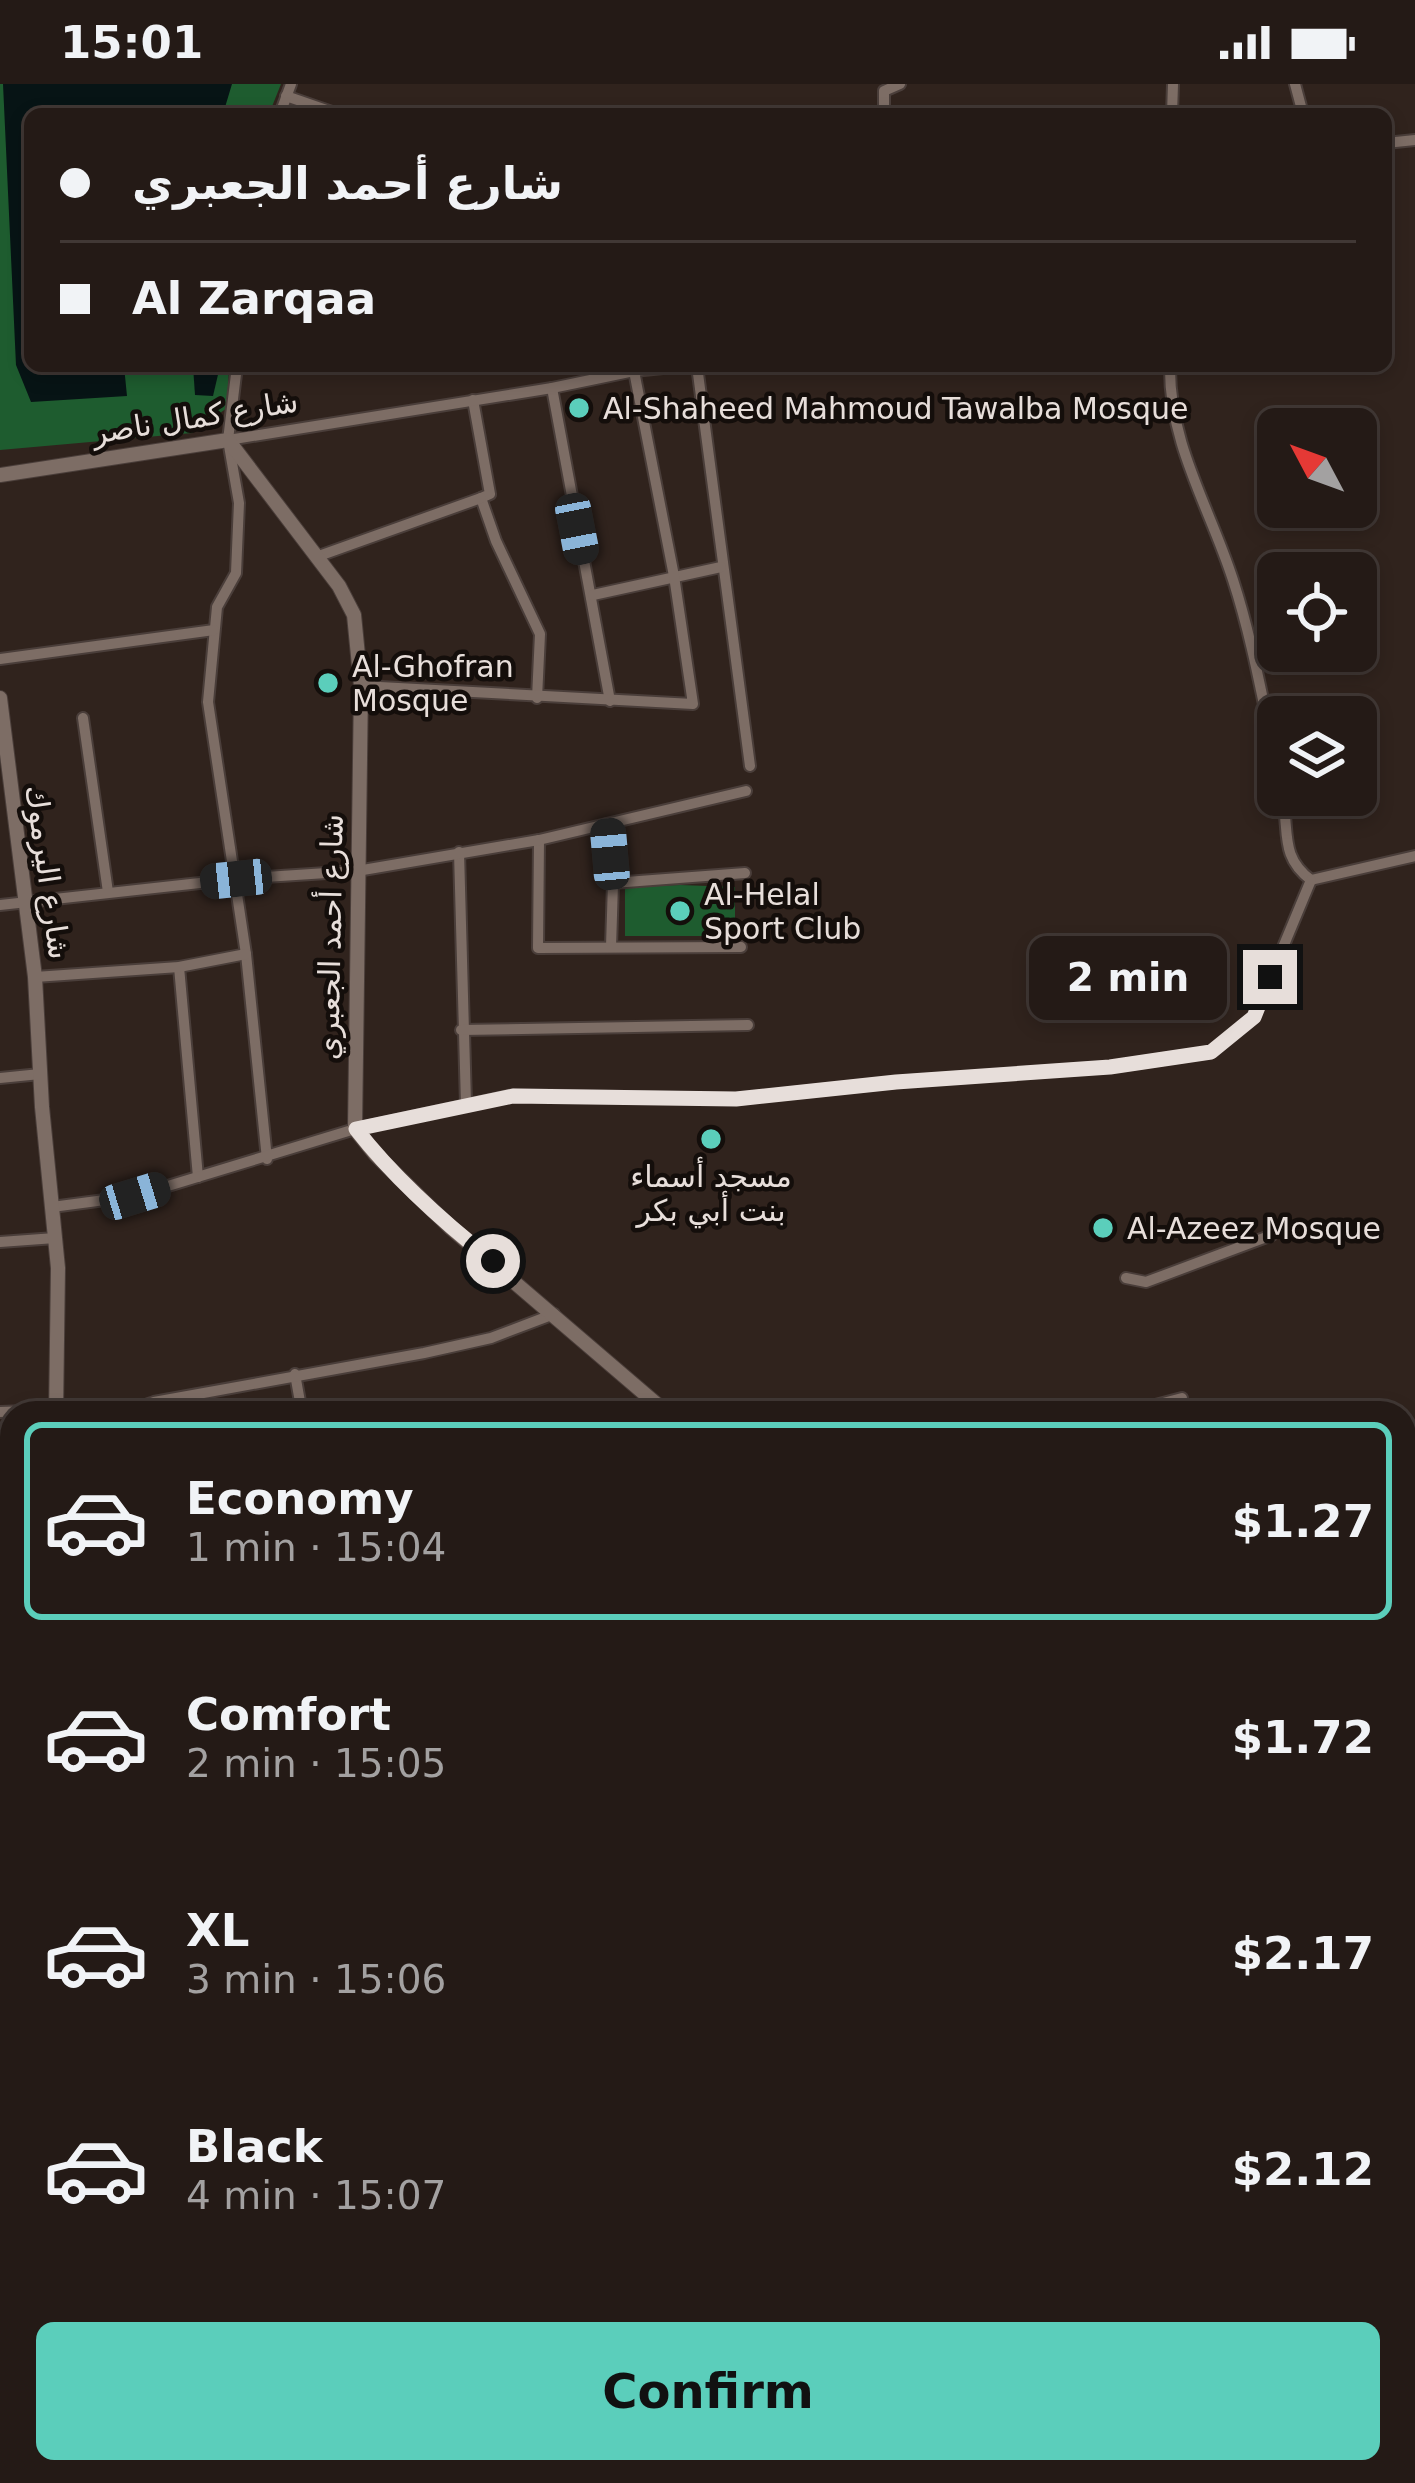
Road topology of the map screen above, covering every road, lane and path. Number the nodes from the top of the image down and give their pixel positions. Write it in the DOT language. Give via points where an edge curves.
graph roads {
  1 [pos="900,84"];
  2 [pos="288,90"];
  3 [pos="326,108"];
  4 [pos="884,108"];
  5 [pos="236,372"];
  6 [pos="594,372"];
  7 [pos="634,372"];
  8 [pos="698,372"];
  9 [pos="1170,372"];
  10 [pos="553,388"];
  11 [pos="473,400"];
  12 [pos="228,440"];
  13 [pos="0,475"];
  14 [pos="481,498"];
  15 [pos="316,557"];
  16 [pos="721,567"];
  17 [pos="674,576"];
  18 [pos="593,595"];
  19 [pos="214,630"];
  20 [pos="0,658"];
  21 [pos="361,686"];
  22 [pos="1260,696"];
  23 [pos="0,698"];
  24 [pos="537,698"];
  25 [pos="610,701"];
  26 [pos="1,708"];
  27 [pos="83,718"];
  28 [pos="750,766"];
  29 [pos="746,791"];
  30 [pos="6,808"];
  31 [pos="1285,816"];
  32 [pos="608,824"];
  33 [pos="538,840"];
  34 [pos="459,852"];
  35 [pos="1415,856"];
  36 [pos="357,872"];
  37 [pos="745,873"];
  38 [pos="236,879"];
  39 [pos="1311,880"];
  40 [pos="613,883"];
  41 [pos="108,892"];
  42 [pos="24,901"];
  43 [pos="0,905"];
  44 [pos="611,947"];
  45 [pos="741,947"];
  46 [pos="246,954"];
  47 [pos="179,967"];
  48 [pos="34,976"];
  49 [pos="748,1025"];
  50 [pos="461,1030"];
  51 [pos="40,1074"];
  52 [pos="0,1078"];
  53 [pos="466,1104"];
  54 [pos="356,1129"];
  55 [pos="267,1159"];
  56 [pos="198,1177"];
  57 [pos="52,1207"];
  58 [pos="1272,1234"];
  59 [pos="56,1238"];
  60 [pos="0,1242"];
  61 [pos="1126,1278"];
  62 [pos="554,1314"];
  63 [pos="295,1374"];
  64 [pos="1182,1397"];
  65 [pos="56,1401"];
  66 [pos="159,1401"];
  67 [pos="300,1401"];
  68 [pos="653,1401"];
  69 [pos="1168,1401"];
  1 -- 4 [label="street" via="884,92"];
  2 -- 3 [label="street"];
  5 -- 12 [label="street"];
  6 -- 10 [label="street, شارع كمال ناصر"];
  7 -- 17 [label="street"];
  8 -- 16 [label="street"];
  9 -- 22 [label="street" via="1170,400 1233,579"];
  10 -- 11 [label="street, شارع كمال ناصر"];
  10 -- 18 [label="street"];
  11 -- 12 [label="street, شارع كمال ناصر"];
  11 -- 14 [label="street" via="490,494"];
  12 -- 13 [label="street, شارع كمال ناصر"];
  12 -- 15 [label="street, شارع أحمد الجعبري"];
  12 -- 19 [label="street" via="239,503 236,573"];
  14 -- 15 [label="street"];
  14 -- 24 [label="street" via="540,634"];
  15 -- 21 [label="street, شارع أحمد الجعبري" via="354,615"];
  16 -- 17 [label="street"];
  16 -- 28 [label="street"];
  17 -- 18 [label="street"];
  17 -- 25 [label="street" via="693,704"];
  18 -- 25 [label="street"];
  19 -- 20 [label="street"];
  19 -- 38 [label="street" via="208,702"];
  21 -- 24 [label="street"];
  21 -- 36 [label="street, شارع أحمد الجعبري"];
  23 -- 26 [label="street, شارع اليرموك"];
  24 -- 25 [label="street"];
  26 -- 30 [label="street, شارع اليرموك"];
  27 -- 41 [label="street"];
  29 -- 32 [label="street"];
  30 -- 42 [label="street, شارع اليرموك"];
  31 -- 39 [label="street" via="1294,868"];
  32 -- 33 [label="street"];
  32 -- 40 [label="street"];
  33 -- 34 [label="street"];
  33 -- 44 [label="street" via="538,948"];
  34 -- 36 [label="street"];
  34 -- 50 [label="street"];
  35 -- 39 [label="street"];
  36 -- 38 [label="street"];
  36 -- 54 [label="street, شارع أحمد الجعبري"];
  37 -- 40 [label="street"];
  38 -- 41 [label="street"];
  38 -- 46 [label="street"];
  39 -- 53 [label="street" via="1254,1017 1211,1052 736,1099 513,1096"];
  40 -- 44 [label="street"];
  41 -- 42 [label="street"];
  42 -- 43 [label="street"];
  42 -- 48 [label="street, شارع اليرموك"];
  44 -- 45 [label="street"];
  46 -- 47 [label="street"];
  46 -- 55 [label="street"];
  47 -- 48 [label="street"];
  47 -- 56 [label="street"];
  48 -- 51 [label="street, شارع اليرموك"];
  49 -- 50 [label="street"];
  50 -- 53 [label="street"];
  51 -- 52 [label="street"];
  51 -- 57 [label="street, شارع اليرموك"];
  53 -- 54 [label="street"];
  54 -- 55 [label="street"];
  54 -- 62 [label="street" via="451,1228"];
  55 -- 56 [label="street"];
  56 -- 57 [label="street"];
  57 -- 59 [label="street, شارع اليرموك"];
  58 -- 61 [label="street" via="1146,1282"];
  59 -- 60 [label="street"];
  59 -- 65 [label="street, شارع اليرموك"];
  62 -- 63 [label="street" via="490,1338"];
  62 -- 68 [label="street"];
  63 -- 66 [label="street"];
  63 -- 67 [label="street"];
  64 -- 69 [label="street"];
}
